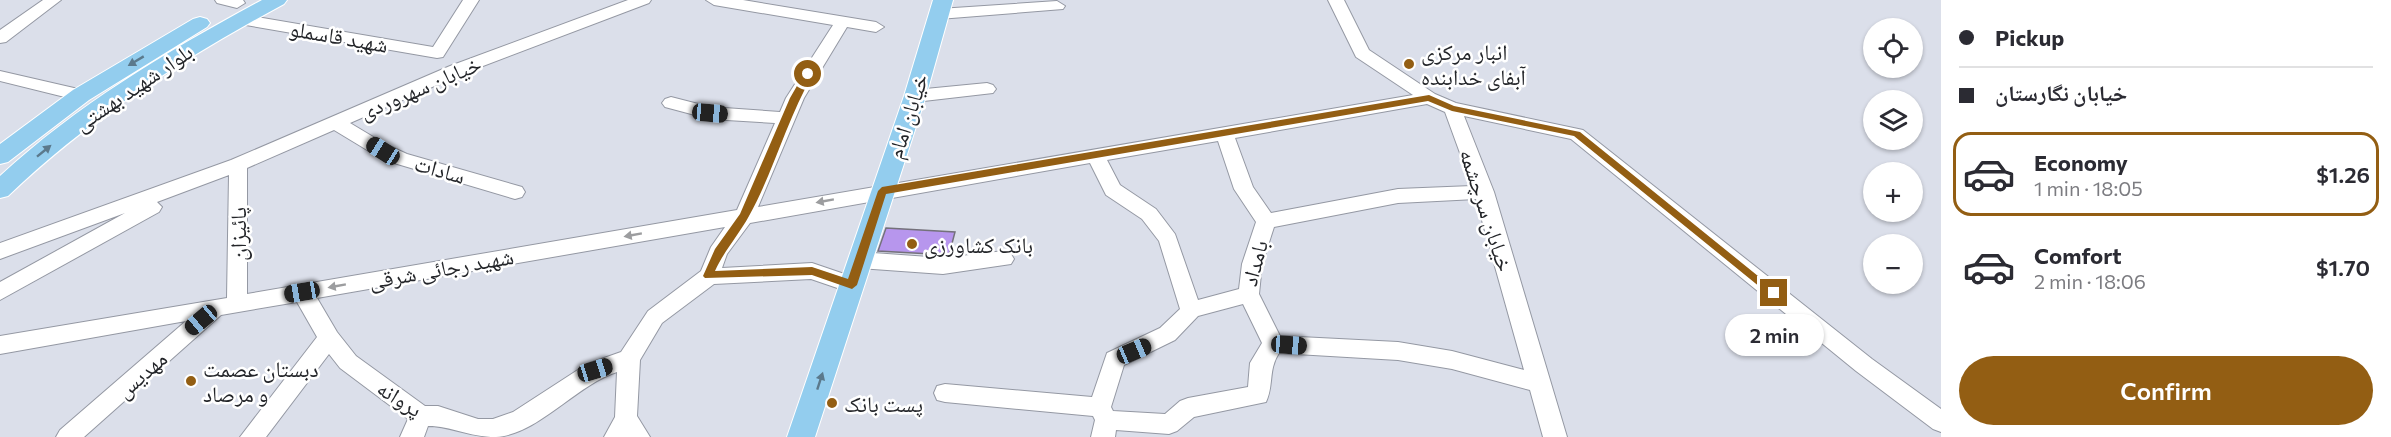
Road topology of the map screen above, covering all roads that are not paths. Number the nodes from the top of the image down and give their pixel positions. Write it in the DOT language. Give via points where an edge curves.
graph roads {
  1 [pos="53,0"];
  2 [pos="277,0"];
  3 [pos="471,0"];
  4 [pos="643,0"];
  5 [pos="714,0"];
  6 [pos="1336,0"];
  7 [pos="235,5"];
  8 [pos="1058,6"];
  9 [pos="941,7"];
  10 [pos="843,21"];
  11 [pos="876,27"];
  12 [pos="0,38"];
  13 [pos="437,53"];
  14 [pos="456,70"];
  15 [pos="0,76"];
  16 [pos="987,89"];
  17 [pos="81,95"];
  18 [pos="915,96"];
  19 [pos="1429,98"];
  20 [pos="670,103"];
  21 [pos="1452,108"];
  22 [pos="786,118"];
  23 [pos="336,123"];
  24 [pos="1224,134"];
  25 [pos="1095,155"];
  26 [pos="0,156"];
  27 [pos="238,165"];
  28 [pos="199,180"];
  29 [pos="0,190"];
  30 [pos="882,191"];
  31 [pos="515,192"];
  32 [pos="1484,192"];
  33 [pos="744,216"];
  34 [pos="1266,221"];
  35 [pos="0,251"];
  36 [pos="1004,259"];
  37 [pos="856,272"];
  38 [pos="709,276"];
  39 [pos="0,292"];
  40 [pos="302,292"];
  41 [pos="1249,294"];
  42 [pos="237,303"];
  43 [pos="214,309"];
  44 [pos="1191,310"];
  45 [pos="329,338"];
  46 [pos="1273,344"];
  47 [pos="0,345"];
  48 [pos="629,359"];
  49 [pos="1540,383"];
  50 [pos="945,393"];
  51 [pos="421,416"];
  52 [pos="1103,421"];
  53 [pos="1941,422"];
  54 [pos="1174,430"];
  55 [pos="627,431"];
  56 [pos="68,437"];
  57 [pos="252,437"];
  58 [pos="412,437"];
  59 [pos="801,437"];
  60 [pos="1555,437"];
  1 -- 12 [label="street"];
  2 -- 7 [label="main road, بلوار شهید بهشتی"];
  3 -- 13 [label="street"];
  4 -- 14 [label="street, خیابان سهروردی"];
  5 -- 10 [label="street"];
  6 -- 19 [label="street" via="1362,53"];
  7 -- 13 [label="street, شهید قاسملو"];
  7 -- 17 [label="main road, بلوار شهید بهشتی, one-way"];
  29 -- 7 [label="main road, بلوار شهید بهشتی, one-way" via="85,117 171,60"];
  8 -- 9 [label="street"];
  9 -- 18 [label="main road, خیابان امام"];
  10 -- 11 [label="street"];
  10 -- 22 [label="street" via="808,74"];
  13 -- 14 [label="street"];
  14 -- 23 [label="street, خیابان سهروردی"];
  15 -- 17 [label="street"];
  16 -- 18 [label="street"];
  17 -- 26 [label="main road, بلوار شهید بهشتی"];
  18 -- 30 [label="main road, خیابان امام"];
  19 -- 21 [label="street"];
  19 -- 24 [label="street, شهید رجائی شرقی"];
  20 -- 22 [label="street" via="710,113"];
  21 -- 32 [label="street, خیابان سرچشمه"];
  21 -- 53 [label="street" via="1577,134 1854,357"];
  22 -- 33 [label="street"];
  23 -- 27 [label="street, خیابان سهروردی"];
  23 -- 31 [label="street, سادات" via="383,151 435,171"];
  24 -- 25 [label="street, شهید رجائی شرقی"];
  24 -- 34 [label="street" via="1244,189"];
  25 -- 30 [label="street, شهید رجائی شرقی"];
  25 -- 44 [label="street" via="1113,190 1149,214 1168,239"];
  27 -- 28 [label="street, خیابان سهروردی"];
  27 -- 42 [label="street, پائیزان"];
  28 -- 35 [label="street, خیابان سهروردی"];
  28 -- 39 [label="street, خیابان سهروردی"];
  30 -- 33 [label="street, شهید رجائی شرقی, one-way"];
  30 -- 37 [label="main road, خیابان امام"];
  32 -- 34 [label="street, بامداد" via="1398,196"];
  32 -- 49 [label="street, خیابان سرچشمه"];
  33 -- 38 [label="street" via="718,252"];
  33 -- 40 [label="street, شهید رجائی شرقی, one-way"];
  34 -- 41 [label="street, بامداد" via="1252,264"];
  36 -- 37 [label="street"];
  37 -- 38 [label="street"];
  59 -- 37 [label="main road, خیابان امام, one-way"];
  38 -- 48 [label="street" via="655,317"];
  40 -- 42 [label="street, شهید رجائی شرقی"];
  40 -- 45 [label="street, پروانه"];
  41 -- 44 [label="street, بامداد"];
  41 -- 46 [label="street"];
  42 -- 43 [label="street, شهید رجائی شرقی"];
  43 -- 47 [label="street, شهید رجائی شرقی"];
  43 -- 56 [label="street, مهدیس"];
  44 -- 52 [label="street" via="1183,323 1155,342 1115,359"];
  45 -- 51 [label="street, پروانه" via="348,362"];
  45 -- 57 [label="street"];
  46 -- 49 [label="street" via="1398,351 1452,360"];
  46 -- 54 [label="street" via="1261,363 1258,395 1188,408"];
  48 -- 51 [label="street, پروانه" via="595,370 521,419 493,429 478,429 438,416"];
  48 -- 55 [label="street"];
  49 -- 60 [label="street, خیابان سرچشمه"];
  50 -- 52 [label="street"];
  51 -- 58 [label="street"];
  52 -- 54 [label="street"];
}
